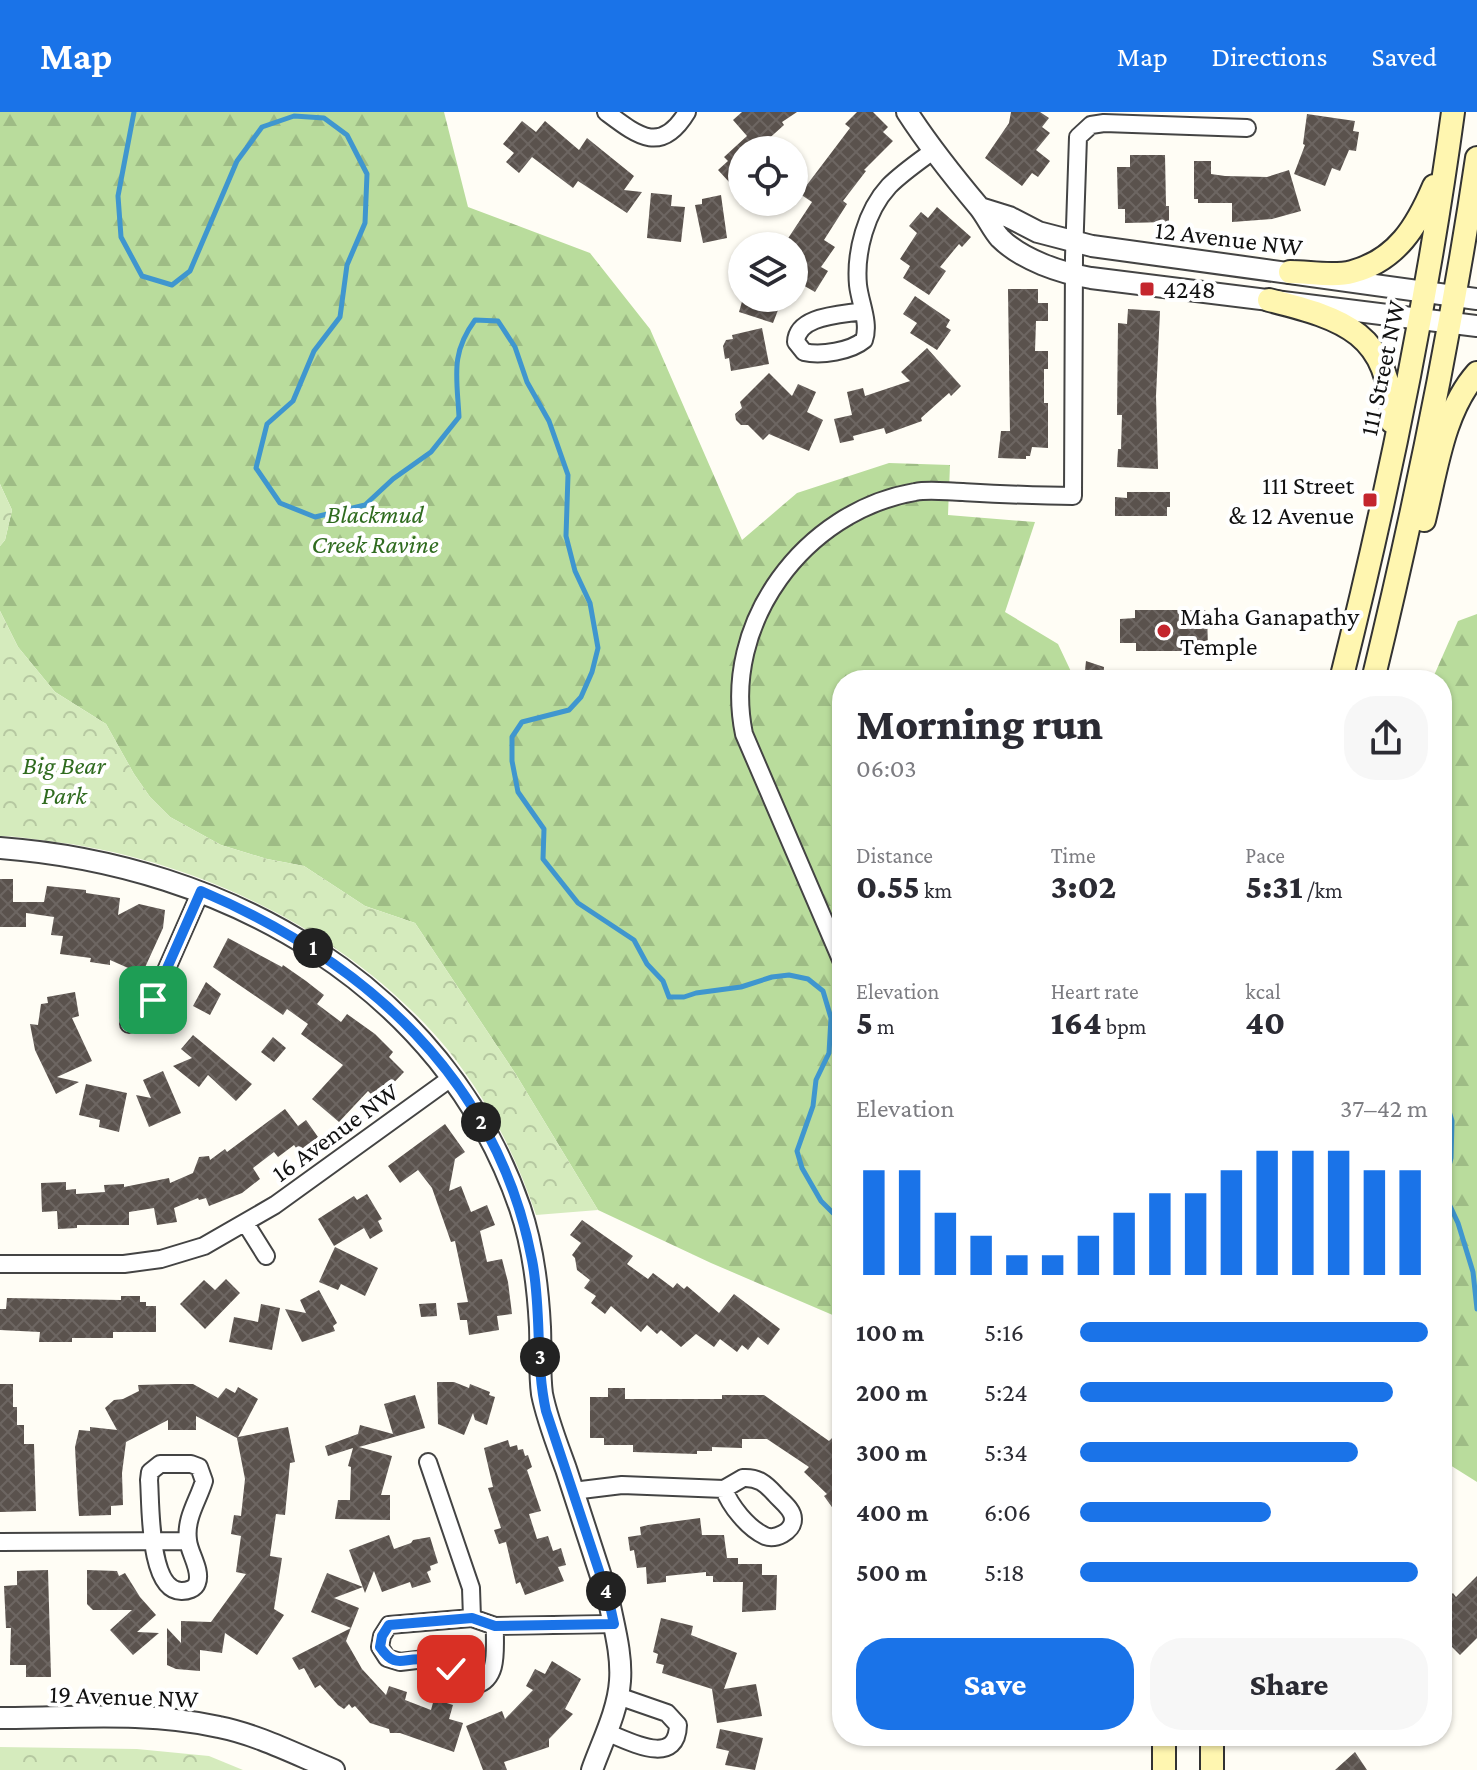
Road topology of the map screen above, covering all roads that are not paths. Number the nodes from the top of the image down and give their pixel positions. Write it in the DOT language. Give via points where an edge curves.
graph roads {
  1 [pos="606,112"];
  2 [pos="687,112"];
  3 [pos="907,112"];
  4 [pos="1453,112"];
  5 [pos="1247,128"];
  6 [pos="933,151"];
  7 [pos="1446,160"];
  8 [pos="1477,161"];
  9 [pos="980,208"];
  10 [pos="1074,258"];
  11 [pos="1290,272"];
  12 [pos="1426,291"];
  13 [pos="1466,297"];
  14 [pos="1269,300"];
  15 [pos="863,311"];
  16 [pos="1422,318"];
  17 [pos="1451,323"];
  18 [pos="1477,326"];
  19 [pos="1477,373"];
  20 [pos="1393,454"];
  21 [pos="1394,591"];
  22 [pos="1344,670"];
  23 [pos="1375,670"];
  24 [pos="0,848"];
  25 [pos="201,891"];
  26 [pos="832,939"];
  27 [pos="129,1024"];
  28 [pos="451,1078"];
  29 [pos="246,1224"];
  30 [pos="266,1256"];
  31 [pos="0,1264"];
  32 [pos="428,1462"];
  33 [pos="724,1489"];
  34 [pos="573,1491"];
  35 [pos="188,1541"];
  36 [pos="0,1542"];
  37 [pos="154,1542"];
  38 [pos="472,1618"];
  39 [pos="614,1624"];
  40 [pos="495,1626"];
  41 [pos="618,1696"];
  42 [pos="0,1718"];
  43 [pos="606,1732"];
  44 [pos="1164,1746"];
  45 [pos="1212,1746"];
  46 [pos="334,1770"];
  47 [pos="592,1770"];
  48 [pos="1164,1770"];
  49 [pos="1212,1770"];
  1 -- 2 [label="street" via="635,133 655,138 674,130"];
  3 -- 6 [label="street, 12 Avenue NW"];
  4 -- 7 [label="main road, 111 Street NW"];
  5 -- 10 [label="street" via="1091,125 1076,144"];
  6 -- 9 [label="street, 12 Avenue NW"];
  6 -- 15 [label="street" via="889,186 867,225 858,266"];
  7 -- 11 [label="main road" via="1417,224 1393,251 1350,273"];
  7 -- 12 [label="main road, 111 Street NW"];
  8 -- 13 [label="main road"];
  9 -- 10 [label="street, 12 Avenue NW" via="1038,232"];
  9 -- 10 [label="street, 12 Avenue NW" via="1006,243 1049,266"];
  10 -- 11 [label="street, 12 Avenue NW"];
  10 -- 14 [label="street, 12 Avenue NW"];
  10 -- 26 [label="street" via="1073,496 923,491 876,504 835,526 801,554 771,587 749,633 738,699 744,734"];
  11 -- 12 [label="street, 12 Avenue NW"];
  12 -- 13 [label="street, 12 Avenue NW"];
  12 -- 16 [label="main road, 111 Street NW"];
  13 -- 17 [label="main road"];
  14 -- 16 [label="street, 12 Avenue NW"];
  14 -- 20 [label="main road" via="1345,323 1371,346 1392,396"];
  16 -- 17 [label="street, 12 Avenue NW"];
  16 -- 20 [label="main road, 111 Street NW"];
  17 -- 18 [label="street, 12 Avenue NW"];
  17 -- 21 [label="main road"];
  19 -- 21 [label="main road" via="1466,385 1446,431 1420,535"];
  20 -- 22 [label="main road, 111 Street NW"];
  21 -- 23 [label="main road"];
  24 -- 25 [label="street" via="114,865"];
  25 -- 27 [label="street" via="153,1000"];
  25 -- 28 [label="street" via="276,926 342,968 399,1016"];
  28 -- 29 [label="street, 16 Avenue NW"];
  28 -- 34 [label="street" via="496,1150 522,1213 536,1281 542,1394"];
  29 -- 30 [label="street"];
  29 -- 31 [label="street, 16 Avenue NW" via="204,1246 161,1259"];
  32 -- 38 [label="street" via="471,1588"];
  33 -- 34 [label="street" via="622,1485"];
  34 -- 39 [label="street"];
  35 -- 37 [label="street"];
  35 -- 37 [label="street" via="197,1583 183,1591 173,1590 160,1578"];
  35 -- 37 [label="street" via="202,1471 191,1464 167,1463 150,1472"];
  36 -- 37 [label="street"];
  38 -- 40 [label="street"];
  38 -- 40 [label="street" via="389,1625 380,1647 387,1658 425,1659 476,1685 492,1676"];
  39 -- 40 [label="street"];
  39 -- 41 [label="street" via="620,1658"];
  41 -- 43 [label="street"];
  41 -- 43 [label="street" via="667,1713 678,1725 675,1742 653,1750"];
  42 -- 46 [label="street, 19 Avenue NW" via="188,1722 244,1734"];
  43 -- 47 [label="street"];
  44 -- 48 [label="main road"];
  45 -- 49 [label="main road"];
}
